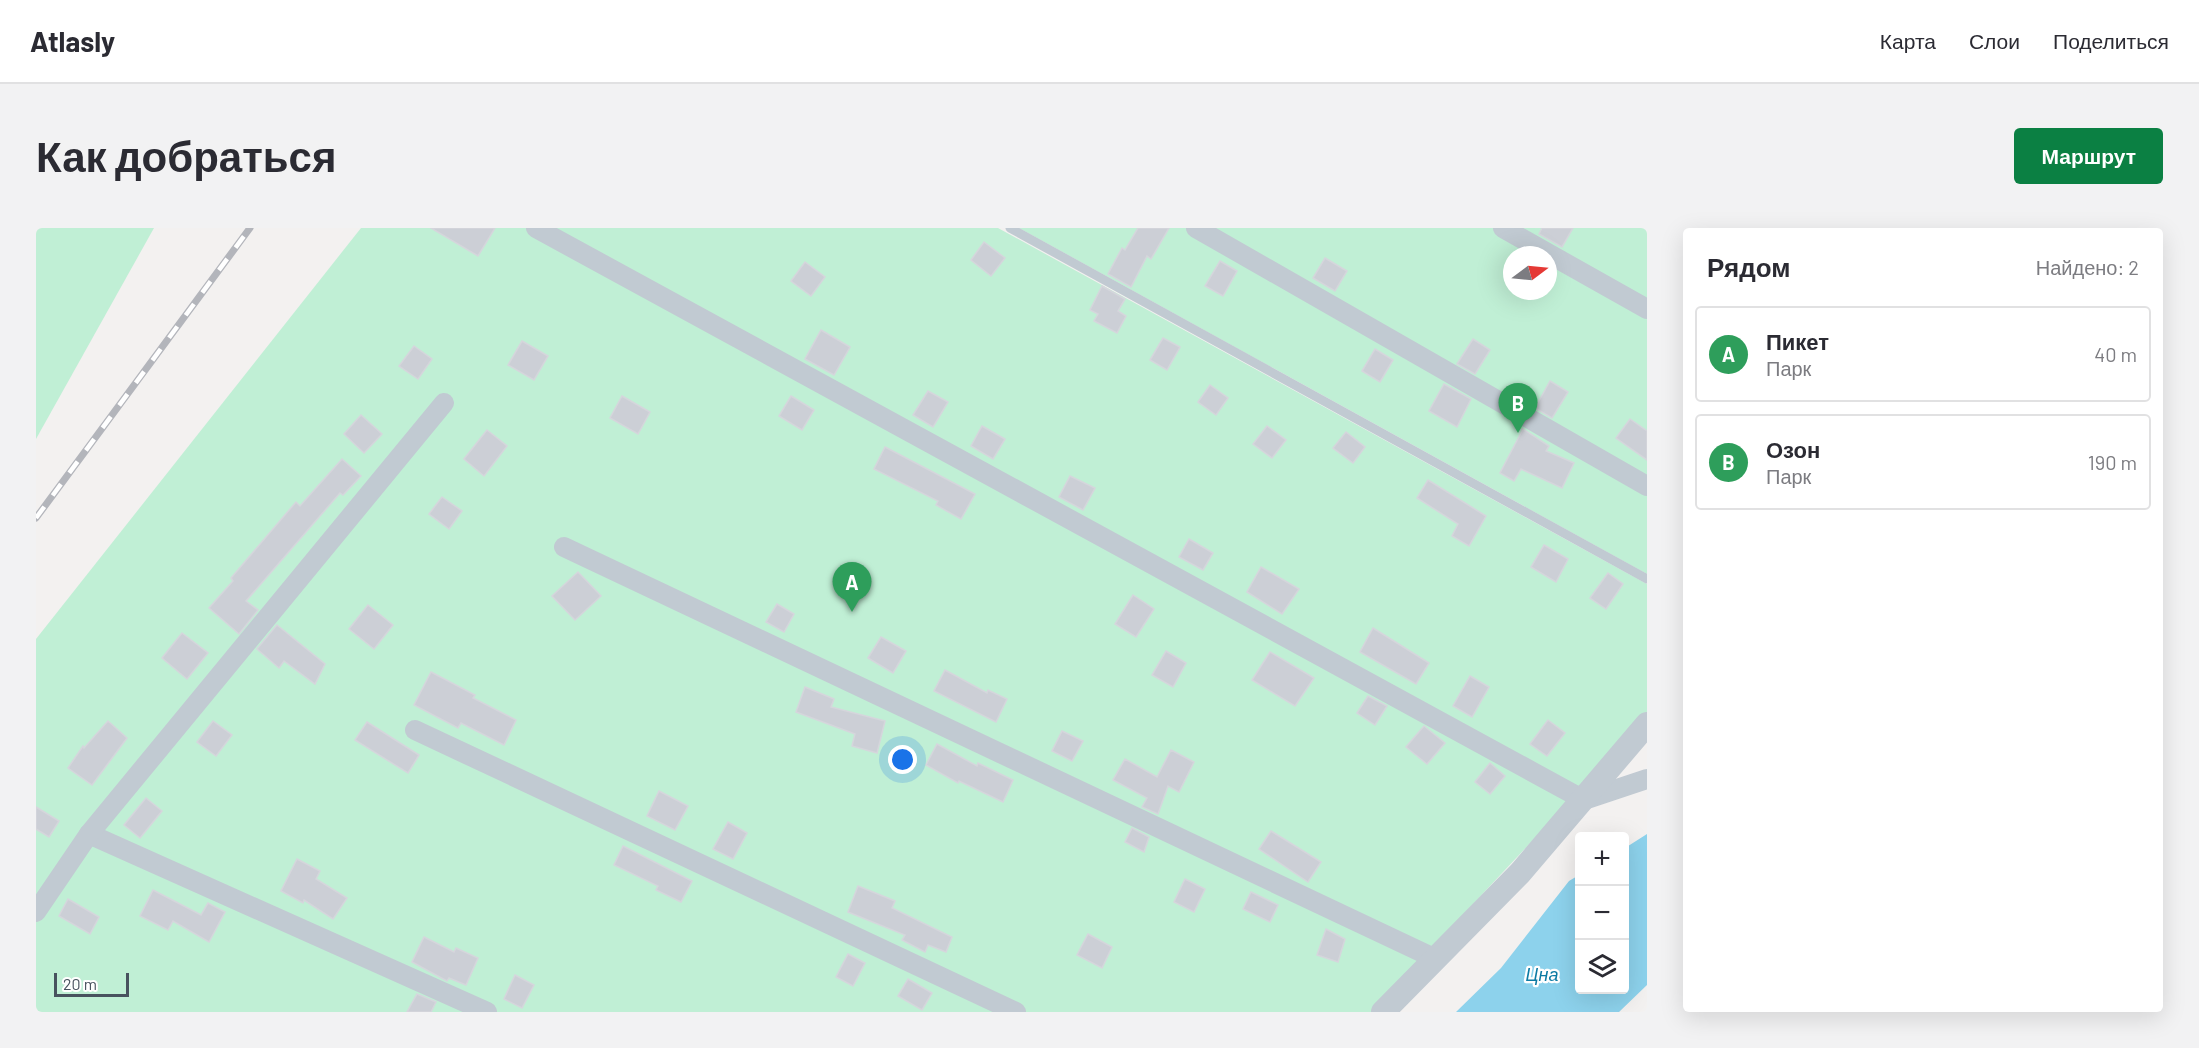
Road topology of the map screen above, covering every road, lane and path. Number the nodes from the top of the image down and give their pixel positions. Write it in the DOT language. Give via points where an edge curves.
graph roads {
  1 [pos="536,228"];
  2 [pos="1010,228"];
  3 [pos="1196,228"];
  4 [pos="1503,228"];
  5 [pos="1647,309"];
  6 [pos="444,403"];
  7 [pos="1647,486"];
  8 [pos="564,547"];
  9 [pos="1647,579"];
  10 [pos="1647,724"];
  11 [pos="415,730"];
  12 [pos="1647,779"];
  13 [pos="1584,800"];
  14 [pos="89,834"];
  15 [pos="36,912"];
  16 [pos="1436,959"];
  17 [pos="487,1012"];
  18 [pos="1016,1012"];
  19 [pos="1383,1012"];
  1 -- 13 [label="street"];
  2 -- 9 [label="lane"];
  3 -- 7 [label="street"];
  4 -- 5 [label="street"];
  6 -- 14 [label="street"];
  8 -- 16 [label="street"];
  10 -- 13 [label="street"];
  11 -- 18 [label="street"];
  12 -- 13 [label="street"];
  13 -- 16 [label="street"];
  14 -- 15 [label="street"];
  14 -- 17 [label="street"];
  16 -- 19 [label="street"];
}
